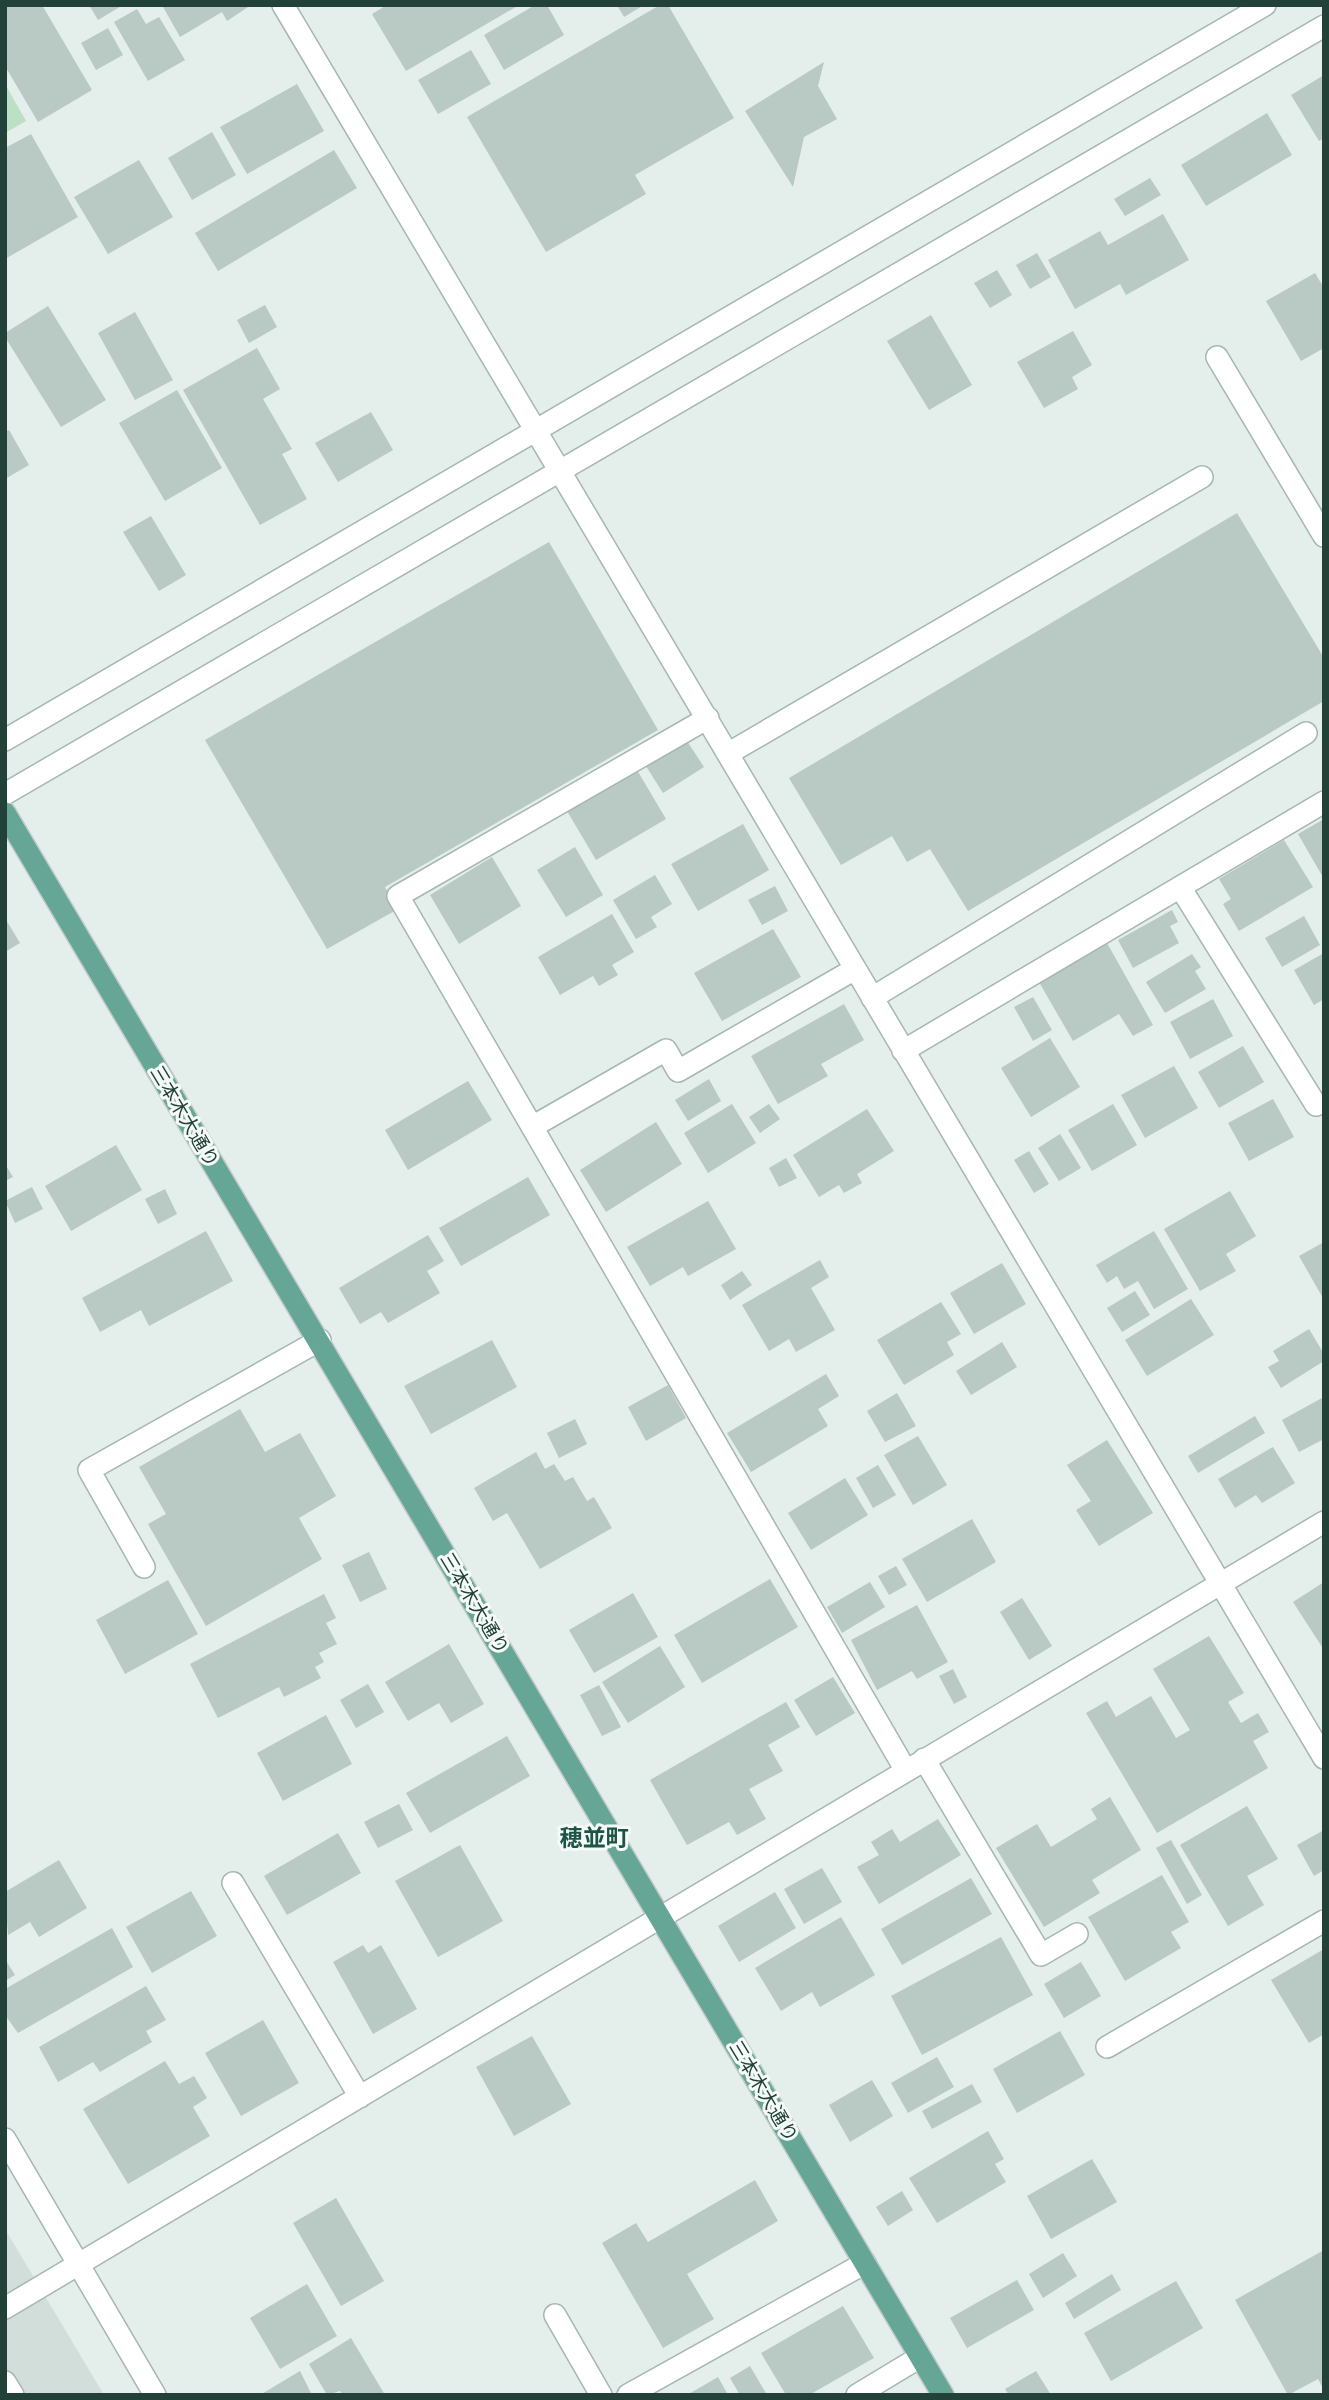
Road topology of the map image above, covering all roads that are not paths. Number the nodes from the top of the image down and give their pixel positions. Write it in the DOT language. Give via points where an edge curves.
graph roads {
  1 [pos="283,5"];
  2 [pos="1265,5"];
  3 [pos="1324,26"];
  4 [pos="1217,357"];
  5 [pos="537,431"];
  6 [pos="562,472"];
  7 [pos="1202,477"];
  8 [pos="1324,536"];
  9 [pos="708,718"];
  10 [pos="1306,733"];
  11 [pos="5,740"];
  12 [pos="729,753"];
  13 [pos="5,794"];
  14 [pos="1324,802"];
  15 [pos="5,813"];
  16 [pos="1180,887"];
  17 [pos="855,969"];
  18 [pos="872,999"];
  19 [pos="903,1051"];
  20 [pos="1316,1105"];
  21 [pos="532,1127"];
  22 [pos="320,1340"];
  23 [pos="1324,1522"];
  24 [pos="144,1567"];
  25 [pos="1222,1583"];
  26 [pos="1324,1758"];
  27 [pos="924,1759"];
  28 [pos="905,1769"];
  29 [pos="233,1883"];
  30 [pos="662,1918"];
  31 [pos="1324,1921"];
  32 [pos="1077,1934"];
  33 [pos="1107,2047"];
  34 [pos="360,2097"];
  35 [pos="5,2139"];
  36 [pos="865,2263"];
  37 [pos="78,2264"];
  38 [pos="5,2308"];
  39 [pos="555,2315"];
  40 [pos="920,2357"];
  41 [pos="5,2382"];
  42 [pos="13,2395"];
  43 [pos="155,2395"];
  44 [pos="601,2395"];
  45 [pos="628,2395"];
  46 [pos="858,2395"];
  47 [pos="943,2395"];
  1 -- 5 [label="street"];
  2 -- 5 [label="street"];
  3 -- 6 [label="street"];
  4 -- 8 [label="street"];
  5 -- 6 [label="street"];
  5 -- 11 [label="street"];
  6 -- 9 [label="street"];
  6 -- 13 [label="street"];
  7 -- 12 [label="street"];
  9 -- 12 [label="street"];
  9 -- 21 [label="street" via="398,896"];
  10 -- 18 [label="street"];
  12 -- 17 [label="street"];
  14 -- 16 [label="street"];
  15 -- 22 [label="main road, 三本木大通り"];
  16 -- 19 [label="street"];
  16 -- 20 [label="street"];
  17 -- 18 [label="street"];
  17 -- 21 [label="street" via="678,1071 666,1050"];
  18 -- 19 [label="street"];
  19 -- 25 [label="street"];
  21 -- 28 [label="street"];
  22 -- 24 [label="street" via="89,1470"];
  22 -- 30 [label="main road, 三本木大通り"];
  23 -- 25 [label="street"];
  25 -- 26 [label="street"];
  25 -- 27 [label="street"];
  27 -- 28 [label="street"];
  27 -- 32 [label="street" via="1041,1955"];
  28 -- 30 [label="street"];
  29 -- 34 [label="street"];
  30 -- 34 [label="street"];
  30 -- 36 [label="main road, 三本木大通り"];
  31 -- 33 [label="street"];
  34 -- 37 [label="street"];
  35 -- 37 [label="street"];
  36 -- 40 [label="main road, 三本木大通り"];
  36 -- 45 [label="street"];
  37 -- 38 [label="street"];
  37 -- 43 [label="street"];
  39 -- 44 [label="street"];
  40 -- 46 [label="street"];
  40 -- 47 [label="main road, 三本木大通り"];
  41 -- 42 [label="street"];
}
